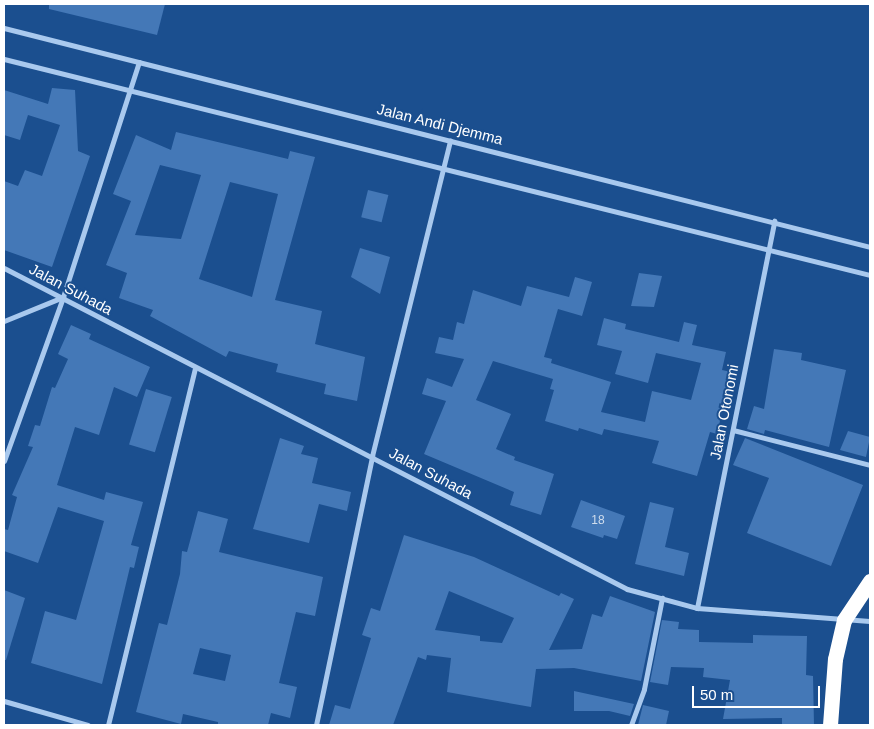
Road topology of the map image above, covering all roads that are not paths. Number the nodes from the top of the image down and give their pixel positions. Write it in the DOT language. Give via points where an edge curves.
graph roads {
  1 [pos="4,28"];
  2 [pos="4,59"];
  3 [pos="139,62"];
  4 [pos="131,91"];
  5 [pos="450,140"];
  6 [pos="442,170"];
  7 [pos="774,222"];
  8 [pos="870,247"];
  9 [pos="770,250"];
  10 [pos="4,268"];
  11 [pos="870,275"];
  12 [pos="63,297"];
  13 [pos="4,321"];
  14 [pos="195,369"];
  15 [pos="733,430"];
  16 [pos="372,456"];
  17 [pos="4,461"];
  18 [pos="870,465"];
  19 [pos="870,581"];
  20 [pos="662,598"];
  21 [pos="697,608"];
  22 [pos="844,620"];
  23 [pos="870,621"];
  24 [pos="4,700"];
  25 [pos="88,725"];
  26 [pos="108,725"];
  27 [pos="316,725"];
  28 [pos="631,725"];
  29 [pos="830,725"];
  1 -- 3 [label="street, Jalan Andi Djemma"];
  2 -- 4 [label="street"];
  3 -- 4 [label="street"];
  3 -- 5 [label="street, Jalan Andi Djemma"];
  4 -- 6 [label="street"];
  4 -- 12 [label="street"];
  5 -- 6 [label="street"];
  5 -- 7 [label="street, Jalan Andi Djemma"];
  6 -- 9 [label="street"];
  6 -- 16 [label="street"];
  7 -- 8 [label="street, Jalan Andi Djemma"];
  7 -- 9 [label="street, Jalan Otonomi"];
  9 -- 11 [label="street"];
  9 -- 15 [label="street, Jalan Otonomi"];
  10 -- 12 [label="street, Jalan Suhada"];
  12 -- 13 [label="street"];
  12 -- 14 [label="street, Jalan Suhada"];
  12 -- 17 [label="street"];
  14 -- 16 [label="street, Jalan Suhada"];
  14 -- 26 [label="street"];
  15 -- 18 [label="street"];
  15 -- 21 [label="street, Jalan Otonomi"];
  16 -- 20 [label="street, Jalan Suhada" via="627,589"];
  16 -- 27 [label="street"];
  19 -- 22 [label="highway"];
  20 -- 21 [label="street, Jalan Suhada"];
  20 -- 28 [label="street" via="644,689"];
  21 -- 22 [label="street, Jalan Suhada"];
  22 -- 23 [label="street, Jalan Suhada"];
  22 -- 29 [label="highway" via="835,659"];
  24 -- 25 [label="street"];
}
